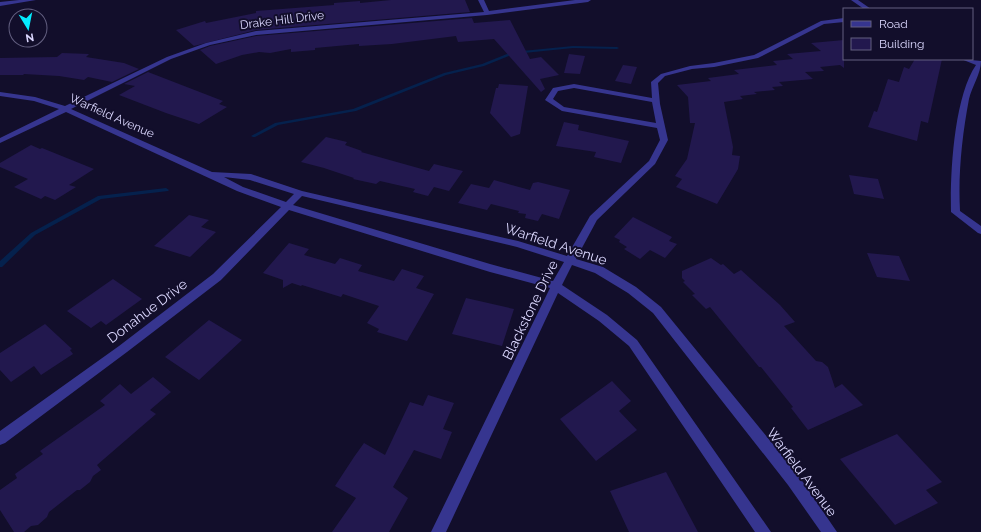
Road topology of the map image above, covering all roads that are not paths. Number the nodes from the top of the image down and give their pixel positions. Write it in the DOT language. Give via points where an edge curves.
graph roads {
  1 [pos="33,0"];
  2 [pos="481,0"];
  3 [pos="588,0"];
  4 [pos="854,0"];
  5 [pos="0,4"];
  6 [pos="866,8"];
  7 [pos="487,12"];
  8 [pos="843,20"];
  9 [pos="967,60"];
  10 [pos="981,64"];
  11 [pos="0,94"];
  12 [pos="656,101"];
  13 [pos="66,109"];
  14 [pos="662,126"];
  15 [pos="0,141"];
  16 [pos="210,174"];
  17 [pos="300,193"];
  18 [pos="287,206"];
  19 [pos="981,231"];
  20 [pos="570,260"];
  21 [pos="556,286"];
  22 [pos="0,439"];
  23 [pos="438,532"];
  24 [pos="764,532"];
  25 [pos="830,532"];
  1 -- 5 [label="street"];
  2 -- 7 [label="street"];
  3 -- 7 [label="street, Drake Hill Drive"];
  4 -- 6 [label="street"];
  7 -- 13 [label="street, Drake Hill Drive" via="256,33 208,44 169,58"];
  8 -- 12 [label="street, Blackstone Drive" via="823,22 756,57 692,67 663,75 654,82"];
  9 -- 10 [label="street"];
  10 -- 19 [label="street" via="974,73 967,91 957,149 954,187 956,212"];
  11 -- 13 [label="street, Warfield Avenue" via="35,99"];
  12 -- 14 [label="street, Blackstone Drive"];
  12 -- 14 [label="street" via="574,86 555,89 549,100 562,109"];
  13 -- 15 [label="street, Drake Hill Drive"];
  13 -- 16 [label="street, Warfield Avenue"];
  14 -- 20 [label="street, Blackstone Drive" via="664,140 652,162 593,218"];
  16 -- 17 [label="street, Warfield Avenue" via="251,177"];
  16 -- 18 [label="street, Warfield Avenue" via="240,189"];
  17 -- 18 [label="street, Donahue Drive"];
  17 -- 20 [label="street, Warfield Avenue" via="518,244"];
  18 -- 21 [label="street, Warfield Avenue"];
  18 -- 22 [label="street, Donahue Drive" via="217,277"];
  20 -- 21 [label="street, Blackstone Drive"];
  20 -- 25 [label="street, Warfield Avenue" via="599,270 632,290 657,310 793,480"];
  21 -- 23 [label="street, Blackstone Drive"];
  21 -- 24 [label="street, Warfield Avenue" via="602,318 633,344"];
}
